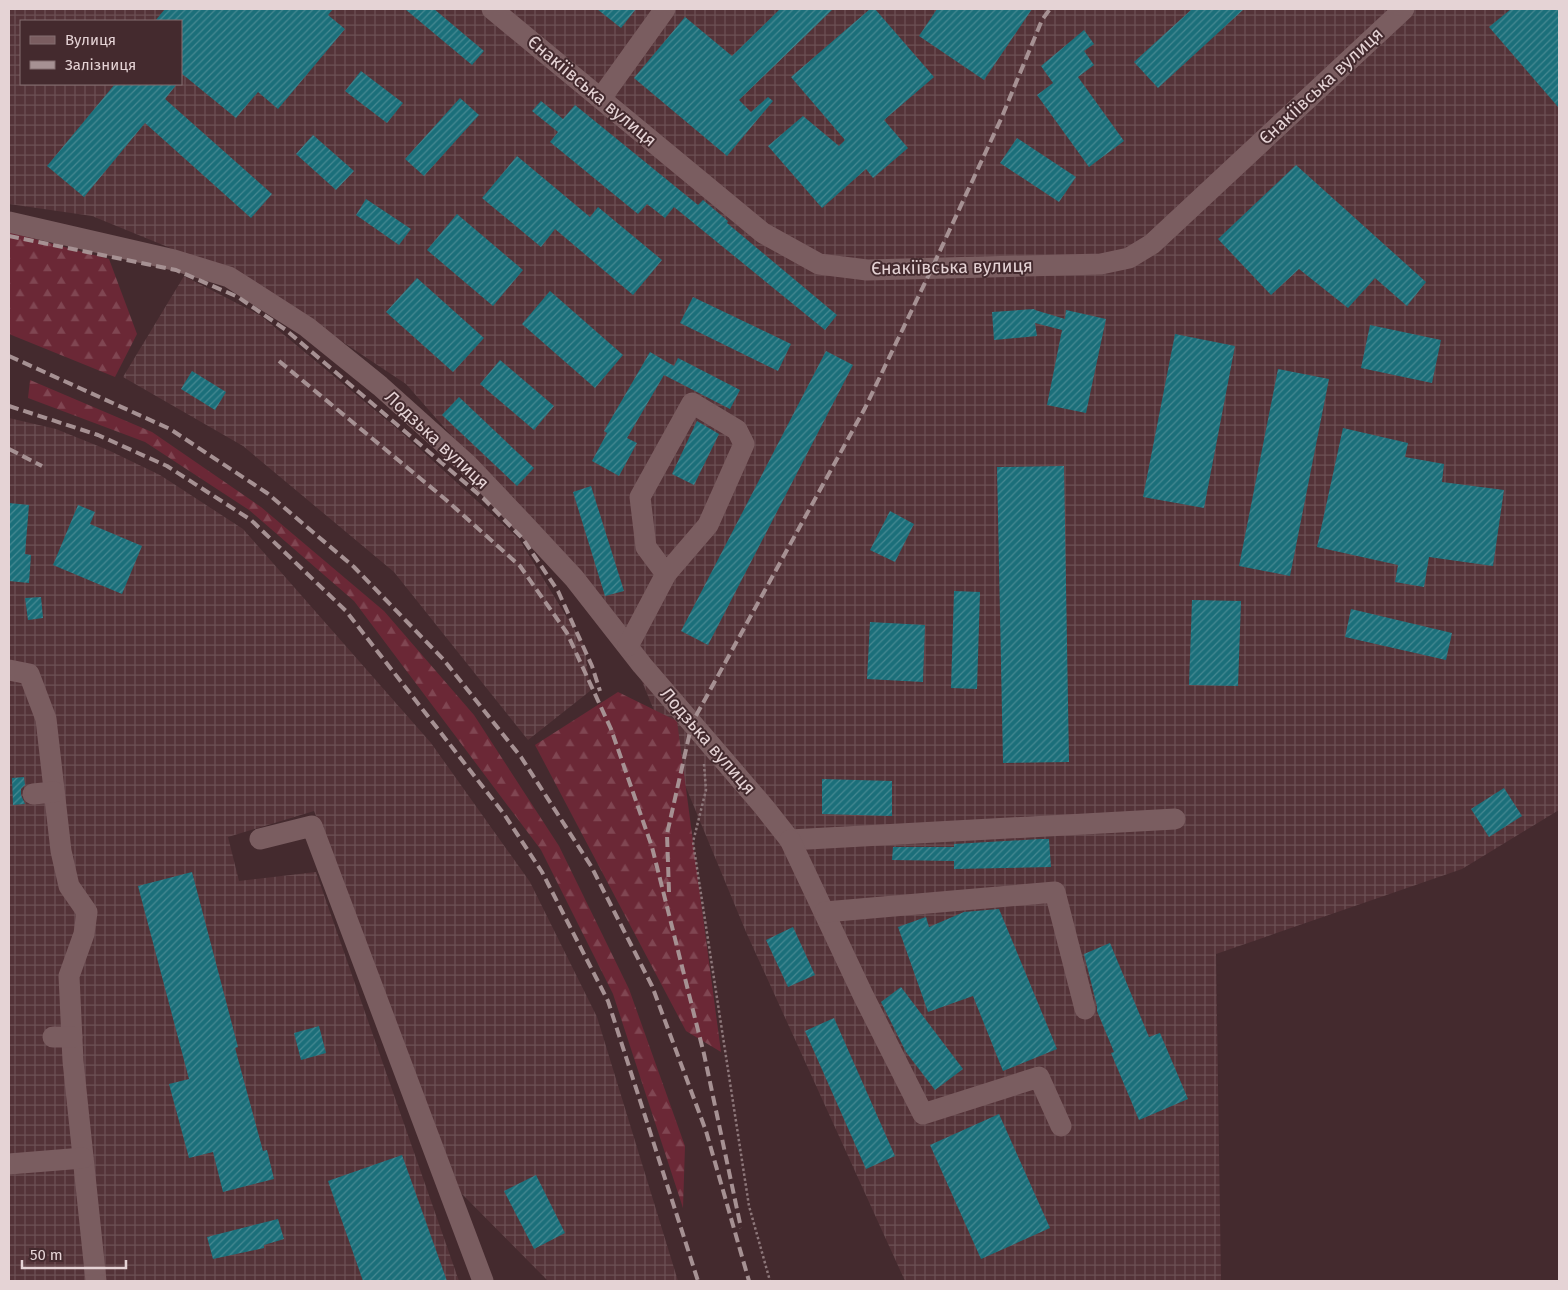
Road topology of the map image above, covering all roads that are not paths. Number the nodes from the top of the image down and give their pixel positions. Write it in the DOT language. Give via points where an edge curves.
graph roads {
  1 [pos="492,9"];
  2 [pos="665,9"];
  3 [pos="1394,12"];
  4 [pos="600,98"];
  5 [pos="9,222"];
  6 [pos="666,574"];
  7 [pos="628,646"];
  8 [pos="9,670"];
  9 [pos="54,792"];
  10 [pos="33,794"];
  11 [pos="1175,819"];
  12 [pos="260,839"];
  13 [pos="790,840"];
  14 [pos="824,912"];
  15 [pos="1085,1009"];
  16 [pos="1061,1126"];
  17 [pos="83,1158"];
  18 [pos="9,1164"];
  19 [pos="96,1281"];
  20 [pos="483,1281"];
  1 -- 4 [label="street, Єнакіївська вулиця"];
  2 -- 4 [label="street"];
  3 -- 4 [label="street, Єнакіївська вулиця" via="1152,244 1129,258 1101,264 867,270 819,264 763,233"];
  5 -- 7 [label="street, Лодзька вулиця" via="174,260 229,277 306,327 380,386 467,464 574,578"];
  6 -- 6 [label="street" via="646,546 640,497 692,403 737,430 744,444 708,525"];
  6 -- 7 [label="street"];
  7 -- 13 [label="street, Лодзька вулиця"];
  8 -- 9 [label="street" via="29,674 46,719"];
  9 -- 10 [label="street"];
  9 -- 17 [label="street" via="61,851 70,886 86,912 84,934 69,976 63,1037"];
  11 -- 13 [label="street"];
  12 -- 20 [label="street" via="312,826"];
  13 -- 14 [label="street, Лодзька вулиця"];
  14 -- 15 [label="street" via="1055,892"];
  14 -- 16 [label="street, Лодзька вулиця" via="923,1114 1039,1077"];
  17 -- 18 [label="street"];
  17 -- 19 [label="street"];
}
